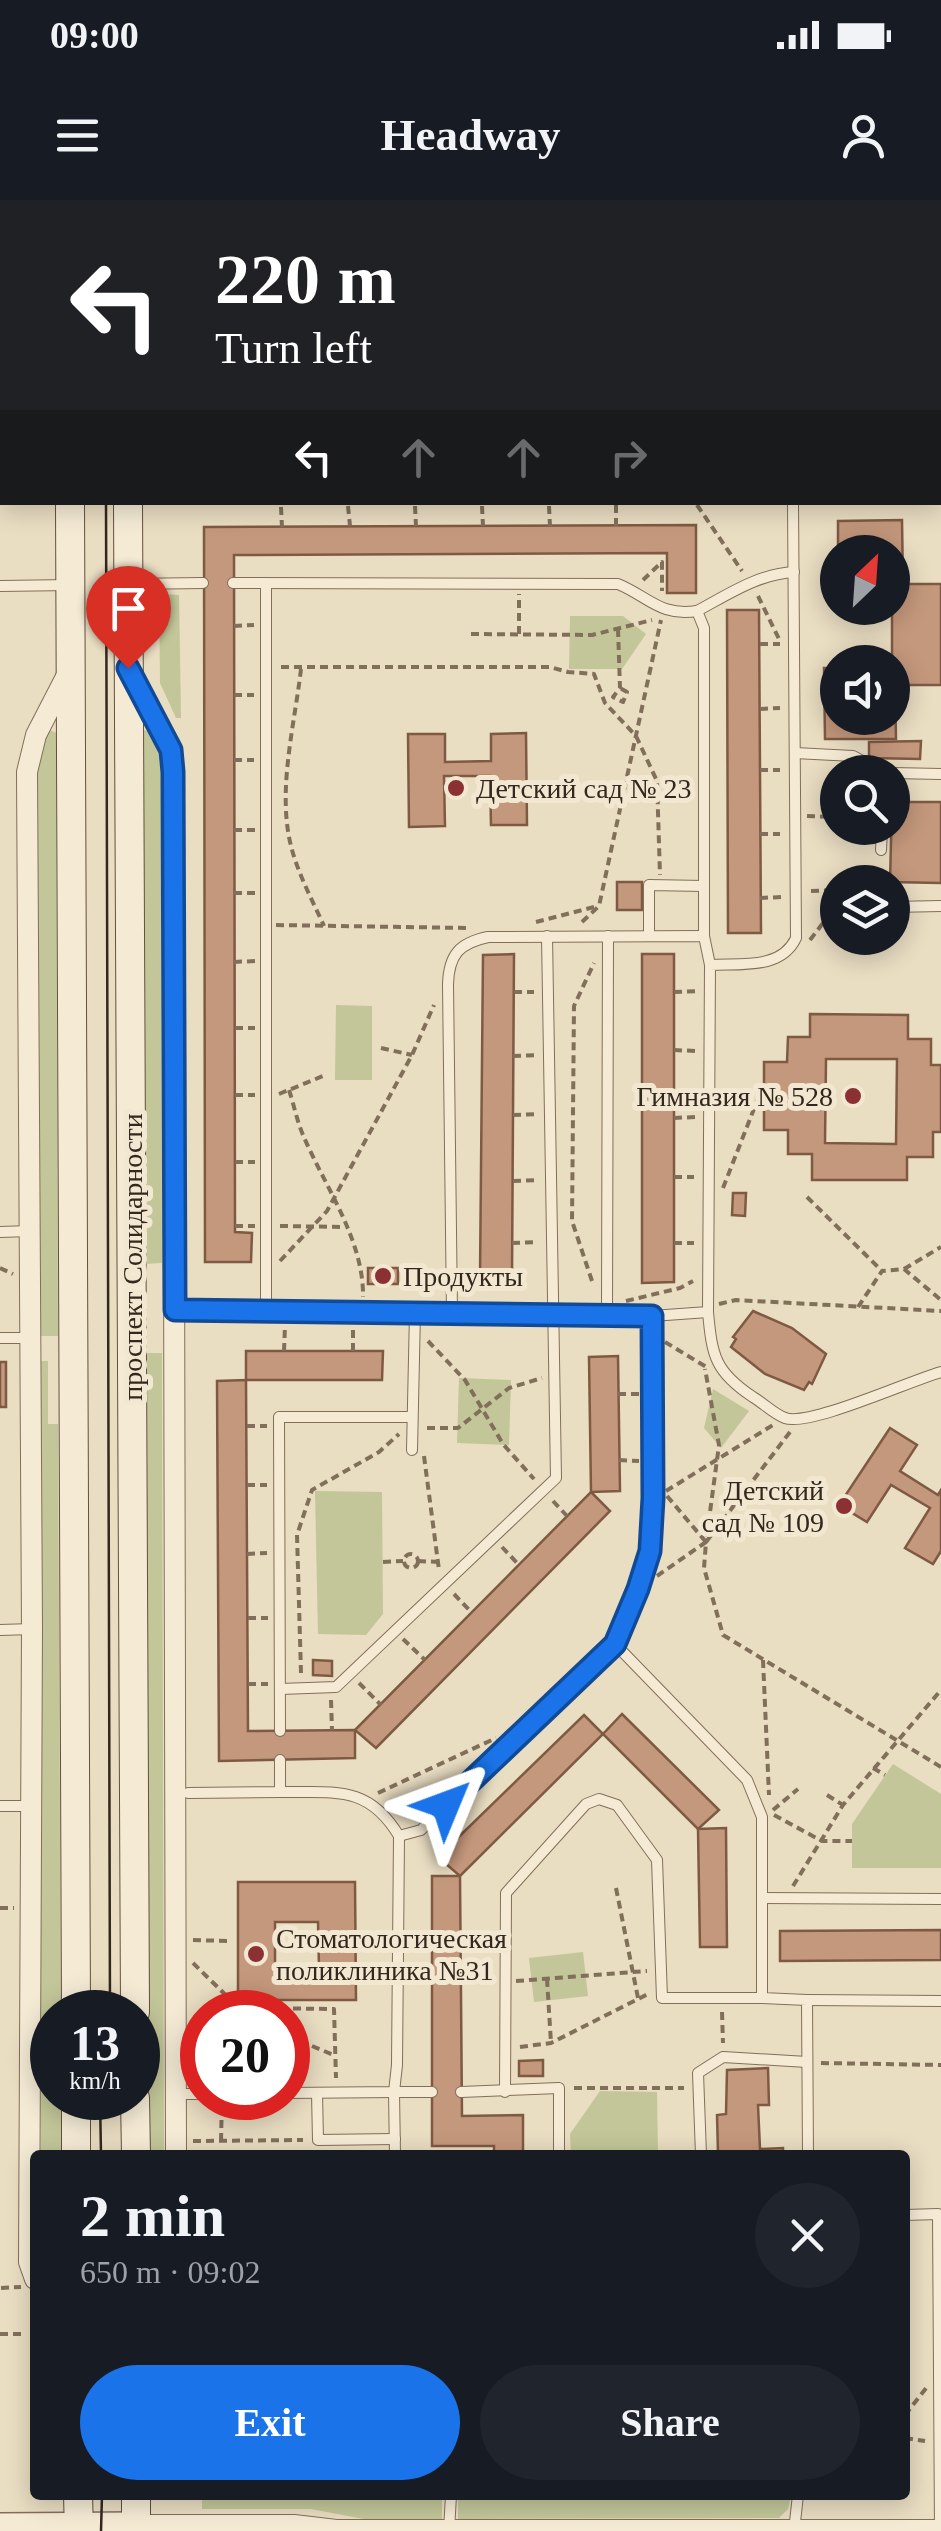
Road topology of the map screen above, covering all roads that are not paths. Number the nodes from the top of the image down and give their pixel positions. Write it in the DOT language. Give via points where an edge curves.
graph roads {
  1 [pos="70,505"];
  2 [pos="128,505"];
  3 [pos="794,505"];
  4 [pos="794,572"];
  5 [pos="234,583"];
  6 [pos="128,584"];
  7 [pos="203,584"];
  8 [pos="266,584"];
  9 [pos="70,585"];
  10 [pos="0,586"];
  11 [pos="697,611"];
  12 [pos="71,666"];
  13 [pos="128,668"];
  14 [pos="795,753"];
  15 [pos="834,755"];
  16 [pos="910,773"];
  17 [pos="941,774"];
  18 [pos="881,845"];
  19 [pos="881,850"];
  20 [pos="704,886"];
  21 [pos="941,906"];
  22 [pos="910,907"];
  23 [pos="548,936"];
  24 [pos="608,936"];
  25 [pos="649,936"];
  26 [pos="704,936"];
  27 [pos="710,965"];
  28 [pos="31,1231"];
  29 [pos="0,1232"];
  30 [pos="607,1309"];
  31 [pos="175,1310"];
  32 [pos="266,1311"];
  33 [pos="415,1312"];
  34 [pos="452,1312"];
  35 [pos="708,1312"];
  36 [pos="554,1314"];
  37 [pos="652,1316"];
  38 [pos="0,1338"];
  39 [pos="30,1338"];
  40 [pos="941,1372"];
  41 [pos="412,1422"];
  42 [pos="412,1450"];
  43 [pos="32,1629"];
  44 [pos="0,1630"];
  45 [pos="615,1644"];
  46 [pos="280,1686"];
  47 [pos="280,1730"];
  48 [pos="280,1760"];
  49 [pos="280,1792"];
  50 [pos="188,1793"];
  51 [pos="0,1806"];
  52 [pos="30,1806"];
  53 [pos="399,1836"];
  54 [pos="762,1898"];
  55 [pos="941,1899"];
  56 [pos="76,1990"];
  57 [pos="135,1990"];
  58 [pos="762,1998"];
  59 [pos="807,2000"];
  60 [pos="941,2001"];
  61 [pos="806,2062"];
  62 [pos="394,2092"];
  63 [pos="432,2092"];
  64 [pos="462,2092"];
  65 [pos="505,2092"];
  66 [pos="310,2093"];
  67 [pos="317,2093"];
  68 [pos="176,2094"];
  69 [pos="180,2094"];
  70 [pos="76,2120"];
  71 [pos="136,2120"];
  72 [pos="394,2139"];
  73 [pos="182,2148"];
  74 [pos="76,2150"];
  75 [pos="136,2150"];
  76 [pos="395,2150"];
  77 [pos="559,2150"];
  78 [pos="700,2150"];
  79 [pos="808,2150"];
  80 [pos="939,2211"];
  81 [pos="910,2214"];
  82 [pos="940,2275"];
  83 [pos="28,2283"];
  84 [pos="939,2372"];
  85 [pos="940,2419"];
  86 [pos="939,2443"];
  87 [pos="78,2500"];
  88 [pos="136,2500"];
  89 [pos="451,2500"];
  90 [pos="797,2500"];
  91 [pos="0,2526"];
  92 [pos="79,2528"];
  93 [pos="136,2528"];
  94 [pos="794,2530"];
  95 [pos="940,2530"];
  96 [pos="336,2531"];
  97 [pos="449,2531"];
  98 [pos="689,2531"];
  1 -- 9 [label="main road, проспект Солидарности"];
  2 -- 6 [label="main road, проспект Солидарности"];
  3 -- 4 [label="lane"];
  4 -- 11 [label="lane" via="750,582"];
  4 -- 14 [label="lane"];
  5 -- 8 [label="lane"];
  6 -- 7 [label="lane"];
  6 -- 13 [label="main road, проспект Солидарности"];
  8 -- 11 [label="lane" via="618,584 662,613"];
  8 -- 32 [label="lane"];
  9 -- 10 [label="lane"];
  9 -- 12 [label="main road, проспект Солидарности"];
  11 -- 20 [label="lane" via="704,628"];
  12 -- 28 [label="street" via="36,735 27,772"];
  12 -- 56 [label="main road, проспект Солидарности"];
  13 -- 31 [label="street" via="171,750 173,772"];
  13 -- 57 [label="main road, проспект Солидарности"];
  14 -- 15 [label="lane"];
  14 -- 27 [label="lane" via="796,938 791,950 770,962"];
  16 -- 17 [label="lane"];
  18 -- 19 [label="lane"];
  20 -- 25 [label="lane" via="649,885"];
  20 -- 26 [label="lane"];
  21 -- 22 [label="lane"];
  23 -- 24 [label="lane"];
  23 -- 34 [label="lane" via="470,940 448,965"];
  23 -- 36 [label="lane"];
  24 -- 25 [label="lane"];
  24 -- 30 [label="lane"];
  25 -- 26 [label="lane"];
  26 -- 27 [label="lane"];
  27 -- 35 [label="lane"];
  28 -- 29 [label="lane"];
  28 -- 39 [label="street"];
  30 -- 36 [label="lane"];
  30 -- 37 [label="lane"];
  31 -- 32 [label="lane"];
  31 -- 68 [label="street"];
  32 -- 33 [label="lane"];
  33 -- 34 [label="lane"];
  33 -- 41 [label="lane"];
  34 -- 36 [label="lane"];
  35 -- 37 [label="lane"];
  35 -- 40 [label="lane" via="711,1366 784,1418 817,1418"];
  36 -- 46 [label="lane" via="556,1478 336,1687"];
  37 -- 45 [label="lane" via="650,1551"];
  38 -- 39 [label="lane"];
  39 -- 43 [label="street"];
  41 -- 42 [label="lane"];
  41 -- 46 [label="lane" via="280,1417"];
  43 -- 44 [label="lane"];
  43 -- 52 [label="street"];
  45 -- 53 [label="lane" via="420,1830"];
  45 -- 54 [label="lane" via="746,1780 762,1817"];
  46 -- 47 [label="lane"];
  48 -- 49 [label="lane"];
  49 -- 50 [label="lane"];
  49 -- 53 [label="lane" via="364,1799 386,1814"];
  51 -- 52 [label="lane"];
  52 -- 83 [label="street"];
  53 -- 62 [label="lane"];
  54 -- 55 [label="lane"];
  54 -- 58 [label="lane"];
  58 -- 59 [label="lane"];
  58 -- 65 [label="lane" via="662,1998 657,1860 617,1805 599,1799 586,1804 506,1893"];
  59 -- 60 [label="lane"];
  59 -- 61 [label="lane"];
  61 -- 78 [label="lane" via="723,2058 698,2073"];
  61 -- 79 [label="lane"];
  62 -- 63 [label="lane"];
  62 -- 67 [label="lane"];
  62 -- 72 [label="lane"];
  64 -- 65 [label="lane"];
  65 -- 77 [label="lane" via="559,2088"];
  66 -- 67 [label="lane"];
  67 -- 72 [label="lane" via="318,2140"];
  68 -- 69 [label="lane"];
  68 -- 73 [label="street"];
  70 -- 74 [label="main road"];
  71 -- 75 [label="main road"];
  72 -- 76 [label="lane"];
  80 -- 81 [label="lane"];
  80 -- 82 [label="lane"];
  82 -- 84 [label="lane"];
  84 -- 85 [label="lane"];
  85 -- 86 [label="lane"];
  86 -- 95 [label="lane"];
  87 -- 92 [label="main road"];
  88 -- 93 [label="main road"];
  89 -- 97 [label="lane"];
  90 -- 94 [label="lane"];
  91 -- 92 [label="street"];
  92 -- 93 [label="street"];
  93 -- 96 [label="street" via="294,2525"];
  94 -- 95 [label="street"];
  94 -- 98 [label="street"];
  96 -- 97 [label="street"];
  97 -- 98 [label="street"];
}
